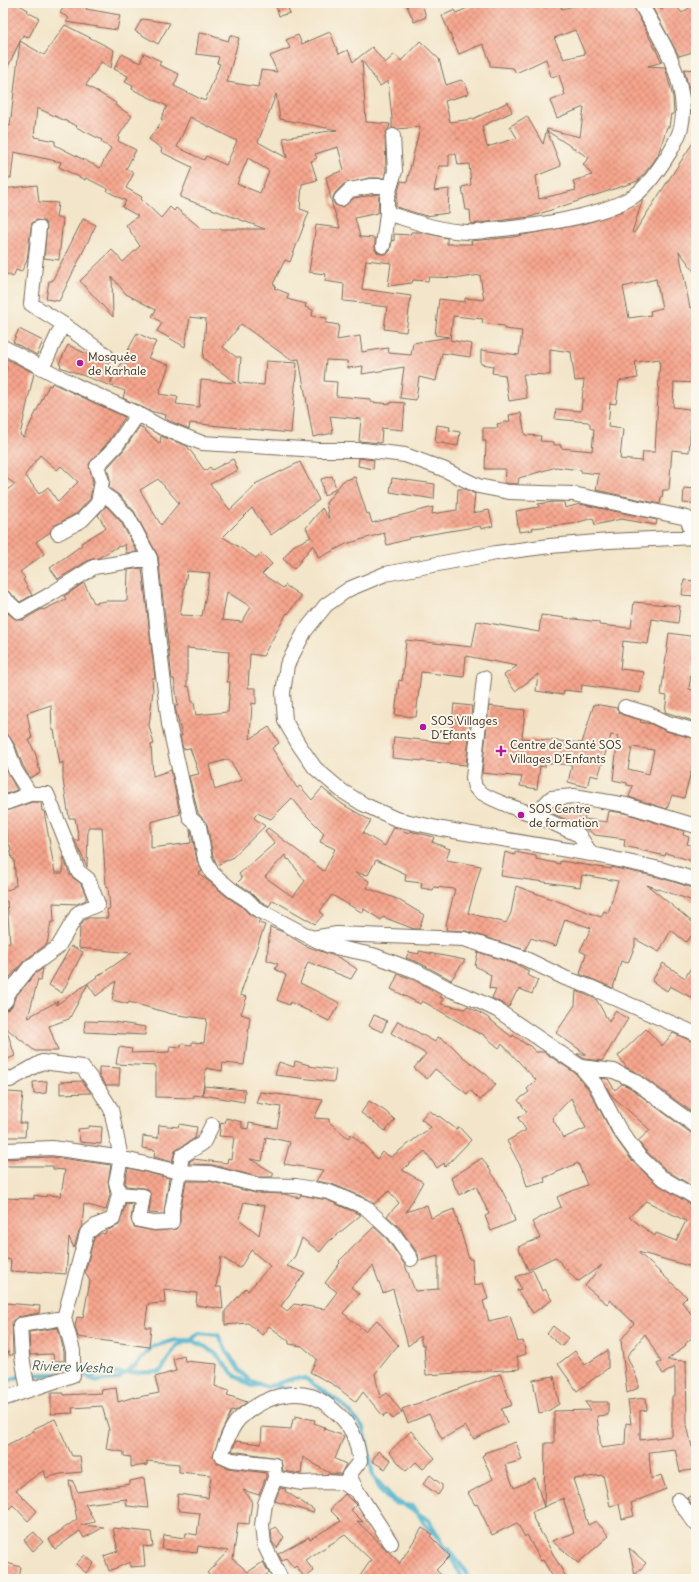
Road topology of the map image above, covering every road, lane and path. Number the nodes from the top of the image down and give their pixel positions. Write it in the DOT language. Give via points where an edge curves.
graph roads {
  1 [pos="640,3"];
  2 [pos="393,136"];
  3 [pos="390,186"];
  4 [pos="341,199"];
  5 [pos="387,213"];
  6 [pos="39,228"];
  7 [pos="383,246"];
  8 [pos="63,324"];
  9 [pos="3,347"];
  10 [pos="106,355"];
  11 [pos="42,368"];
  12 [pos="138,414"];
  13 [pos="100,492"];
  14 [pos="58,534"];
  15 [pos="695,538"];
  16 [pos="150,558"];
  17 [pos="3,597"];
  18 [pos="484,678"];
  19 [pos="625,706"];
  20 [pos="696,732"];
  21 [pos="3,742"];
  22 [pos="30,794"];
  23 [pos="3,804"];
  24 [pos="535,815"];
  25 [pos="696,826"];
  26 [pos="591,854"];
  27 [pos="696,880"];
  28 [pos="312,938"];
  29 [pos="3,1003"];
  30 [pos="696,1034"];
  31 [pos="581,1067"];
  32 [pos="3,1075"];
  33 [pos="212,1125"];
  34 [pos="696,1126"];
  35 [pos="7,1150"];
  36 [pos="121,1158"];
  37 [pos="179,1172"];
  38 [pos="119,1194"];
  39 [pos="696,1198"];
  40 [pos="411,1259"];
  41 [pos="64,1318"];
  42 [pos="28,1390"];
  43 [pos="3,1399"];
  44 [pos="275,1478"];
  45 [pos="357,1491"];
  46 [pos="678,1500"];
  47 [pos="696,1524"];
  48 [pos="391,1543"];
  49 [pos="281,1579"];
  1 -- 5 [label="street" via="672,60 683,112 678,137 652,178 635,195 587,214 519,228 467,232 427,226"];
  2 -- 3 [label="street" via="395,171"];
  3 -- 4 [label="street" via="350,190"];
  3 -- 5 [label="street"];
  5 -- 7 [label="street"];
  6 -- 8 [label="street" via="31,304"];
  8 -- 10 [label="street"];
  8 -- 11 [label="street"];
  9 -- 11 [label="street"];
  11 -- 12 [label="street"];
  12 -- 13 [label="street" via="116,446 98,466 102,481"];
  12 -- 15 [label="street" via="161,427 202,443 363,450 405,455 478,486 508,492 573,494 687,518"];
  13 -- 14 [label="street" via="98,503 82,520"];
  13 -- 16 [label="street" via="113,500 128,517"];
  15 -- 26 [label="street" via="550,546 496,553 385,574 349,589 326,605 305,631 287,665 283,693 286,721 315,768 342,791 396,819"];
  16 -- 17 [label="street" via="94,567 19,612"];
  16 -- 28 [label="street" via="169,724 190,818 199,826 205,859 212,873 255,908"];
  18 -- 24 [label="street" via="473,778 476,788 515,809"];
  19 -- 20 [label="street"];
  21 -- 22 [label="street" via="15,770"];
  22 -- 23 [label="street"];
  22 -- 29 [label="street" via="47,794 78,871 88,879 98,904 78,913 58,946 29,968 7,993"];
  24 -- 25 [label="street" via="550,798 574,796 626,805"];
  24 -- 26 [label="street" via="579,835"];
  26 -- 27 [label="street"];
  28 -- 30 [label="street" via="337,934 464,939 524,958"];
  28 -- 31 [label="street" via="330,946 373,955 416,971 497,1010"];
  31 -- 34 [label="street" via="614,1071 633,1080"];
  31 -- 39 [label="street" via="596,1085 619,1129 638,1155 661,1177"];
  32 -- 36 [label="street" via="10,1080 42,1062 82,1067 111,1109"];
  33 -- 37 [label="street" via="203,1143 182,1156"];
  35 -- 36 [label="street" via="52,1148"];
  36 -- 37 [label="street"];
  36 -- 38 [label="street" via="116,1182"];
  37 -- 38 [label="street" via="172,1222 154,1223 139,1220 142,1196"];
  37 -- 40 [label="street" via="210,1173 257,1185 296,1186 329,1192 365,1207 393,1233"];
  38 -- 41 [label="street" via="113,1219 97,1225 87,1233"];
  41 -- 42 [label="street" via="73,1351 73,1375"];
  41 -- 42 [label="street" via="20,1325"];
  42 -- 43 [label="street"];
  44 -- 45 [label="street" via="301,1483 342,1483"];
  44 -- 45 [label="street" via="274,1465 232,1460 221,1455 232,1428 238,1420 264,1401 287,1394 312,1396 332,1408 350,1427 360,1461 349,1476"];
  44 -- 49 [label="street" via="265,1504 262,1525 264,1544"];
  45 -- 48 [label="street"];
  46 -- 47 [label="street"];
}
